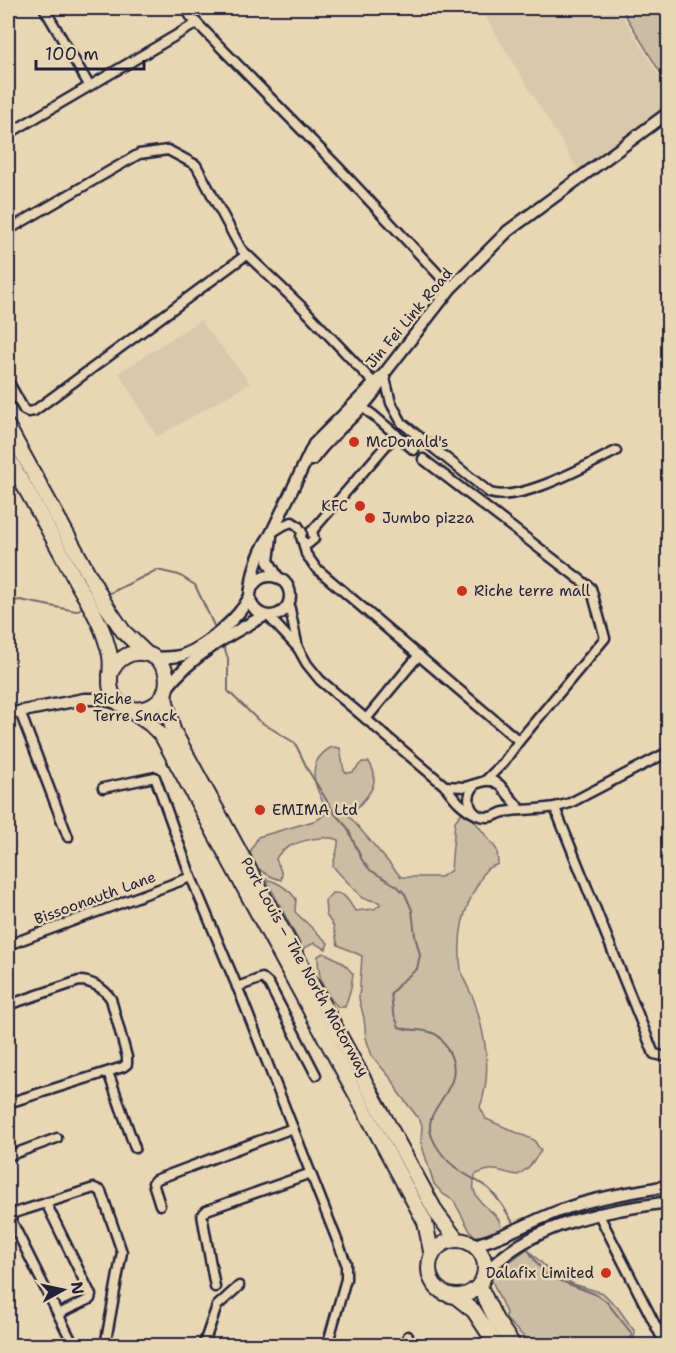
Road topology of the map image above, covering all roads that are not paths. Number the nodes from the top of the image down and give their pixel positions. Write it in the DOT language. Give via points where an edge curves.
graph roads {
  1 [pos="44,8"];
  2 [pos="186,8"];
  3 [pos="197,23"];
  4 [pos="89,85"];
  5 [pos="669,114"];
  6 [pos="8,134"];
  7 [pos="8,230"];
  8 [pos="246,255"];
  9 [pos="451,288"];
  10 [pos="384,374"];
  11 [pos="8,381"];
  12 [pos="374,383"];
  13 [pos="358,404"];
  14 [pos="8,427"];
  15 [pos="396,434"];
  16 [pos="414,450"];
  17 [pos="616,452"];
  18 [pos="8,457"];
  19 [pos="423,459"];
  20 [pos="307,532"];
  21 [pos="271,534"];
  22 [pos="277,577"];
  23 [pos="250,594"];
  24 [pos="92,595"];
  25 [pos="289,604"];
  26 [pos="267,616"];
  27 [pos="298,648"];
  28 [pos="419,655"];
  29 [pos="151,656"];
  30 [pos="109,679"];
  31 [pos="165,692"];
  32 [pos="84,699"];
  33 [pos="124,706"];
  34 [pos="20,711"];
  35 [pos="8,714"];
  36 [pos="366,719"];
  37 [pos="519,741"];
  38 [pos="669,752"];
  39 [pos="503,763"];
  40 [pos="484,781"];
  41 [pos="445,786"];
  42 [pos="474,786"];
  43 [pos="103,788"];
  44 [pos="502,788"];
  45 [pos="555,808"];
  46 [pos="521,810"];
  47 [pos="500,812"];
  48 [pos="477,815"];
  49 [pos="68,837"];
  50 [pos="191,877"];
  51 [pos="8,945"];
  52 [pos="237,987"];
  53 [pos="8,1002"];
  54 [pos="669,1057"];
  55 [pos="108,1072"];
  56 [pos="316,1076"];
  57 [pos="8,1103"];
  58 [pos="293,1128"];
  59 [pos="57,1138"];
  60 [pos="135,1148"];
  61 [pos="8,1156"];
  62 [pos="311,1173"];
  63 [pos="669,1186"];
  64 [pos="669,1202"];
  65 [pos="46,1203"];
  66 [pos="160,1205"];
  67 [pos="598,1213"];
  68 [pos="8,1215"];
  69 [pos="457,1240"];
  70 [pos="474,1245"];
  71 [pos="432,1256"];
  72 [pos="482,1280"];
  73 [pos="239,1286"];
  74 [pos="215,1287"];
  75 [pos="455,1296"];
  76 [pos="58,1314"];
  77 [pos="408,1336"];
  78 [pos="666,1344"];
  79 [pos="74,1346"];
  80 [pos="105,1346"];
  81 [pos="204,1346"];
  82 [pos="327,1346"];
  83 [pos="405,1346"];
  84 [pos="497,1346"];
  85 [pos="514,1346"];
  1 -- 4 [label="street"];
  2 -- 3 [label="street"];
  3 -- 4 [label="street"];
  3 -- 9 [label="street"];
  4 -- 6 [label="street"];
  5 -- 9 [label="main road, Jin Fei Link Road" via="507,231"];
  7 -- 8 [label="street" via="138,154 168,150 196,165"];
  8 -- 11 [label="street" via="34,411 24,410"];
  8 -- 12 [label="street"];
  9 -- 10 [label="main road, Jin Fei Link Road"];
  10 -- 12 [label="main road, Jin Fei Link Road"];
  10 -- 13 [label="main road" via="379,386"];
  10 -- 17 [label="street" via="391,403 402,423 490,493 510,495 564,477"];
  12 -- 13 [label="main road, Jin Fei Link Road"];
  13 -- 15 [label="street"];
  13 -- 21 [label="main road, Jin Fei Link Road" via="316,448"];
  14 -- 24 [label="highway"];
  15 -- 16 [label="street"];
  15 -- 20 [label="street"];
  18 -- 24 [label="highway"];
  19 -- 37 [label="street" via="591,588 605,638"];
  20 -- 21 [label="street" via="292,522"];
  20 -- 28 [label="street" via="301,537 308,542 311,562"];
  21 -- 22 [label="main road" via="268,561"];
  21 -- 23 [label="main road, Jin Fei Link Road" via="253,570"];
  22 -- 23 [label="main road" via="258,579"];
  22 -- 25 [label="main road" via="290,591"];
  23 -- 26 [label="main road" via="257,612"];
  23 -- 29 [label="main road" via="237,617 208,640 183,655"];
  24 -- 29 [label="highway" via="105,604 123,631"];
  24 -- 30 [label="highway" via="93,613 110,657"];
  25 -- 26 [label="main road" via="278,615"];
  25 -- 27 [label="street"];
  26 -- 27 [label="street"];
  26 -- 31 [label="main road" via="242,626 205,652 177,675"];
  27 -- 36 [label="street" via="320,680"];
  28 -- 36 [label="street"];
  28 -- 37 [label="street"];
  29 -- 30 [label="highway" via="139,651 123,656"];
  29 -- 31 [label="highway" via="165,671"];
  30 -- 32 [label="main road" via="99,691"];
  30 -- 33 [label="highway" via="114,698"];
  31 -- 33 [label="highway" via="149,708"];
  31 -- 69 [label="highway, Port Louis – The North Motorway" via="173,730 437,1214"];
  32 -- 33 [label="main road" via="102,699"];
  32 -- 34 [label="main road"];
  33 -- 71 [label="highway, Port Louis – The North Motorway" via="162,736 425,1222"];
  34 -- 35 [label="main road"];
  34 -- 49 [label="street"];
  36 -- 41 [label="street"];
  37 -- 39 [label="street"];
  38 -- 45 [label="street"];
  39 -- 40 [label="street"];
  39 -- 44 [label="street"];
  40 -- 42 [label="street"];
  40 -- 44 [label="street"];
  41 -- 42 [label="street"];
  41 -- 48 [label="street" via="457,802"];
  42 -- 48 [label="street" via="469,798"];
  43 -- 50 [label="street" via="155,777"];
  44 -- 46 [label="street"];
  44 -- 47 [label="street" via="506,803"];
  45 -- 46 [label="street"];
  45 -- 54 [label="street" via="654,1054"];
  46 -- 47 [label="street"];
  47 -- 48 [label="street" via="489,818"];
  50 -- 51 [label="street, Bissoonauth Lane"];
  50 -- 52 [label="street"];
  52 -- 56 [label="street" via="262,978 269,984"];
  52 -- 58 [label="street"];
  53 -- 55 [label="street" via="79,981 88,981 106,992 127,1057 127,1064"];
  55 -- 57 [label="street"];
  55 -- 60 [label="street"];
  58 -- 62 [label="street"];
  58 -- 66 [label="street" via="155,1180"];
  59 -- 61 [label="street"];
  62 -- 74 [label="street" via="202,1215"];
  62 -- 82 [label="street" via="346,1263 346,1279"];
  63 -- 70 [label="main road" via="563,1209"];
  64 -- 67 [label="main road"];
  65 -- 68 [label="street"];
  65 -- 76 [label="street" via="91,1295"];
  65 -- 80 [label="street" via="94,1188 101,1191 122,1252"];
  67 -- 72 [label="main road" via="539,1235 500,1257"];
  67 -- 78 [label="street"];
  68 -- 76 [label="street"];
  69 -- 70 [label="highway"];
  69 -- 71 [label="highway" via="444,1243"];
  70 -- 72 [label="highway" via="484,1260"];
  71 -- 75 [label="highway" via="429,1269 433,1282"];
  72 -- 75 [label="highway" via="468,1293"];
  72 -- 85 [label="highway" via="496,1320"];
  73 -- 81 [label="street" via="217,1306"];
  75 -- 84 [label="highway" via="474,1311"];
  76 -- 79 [label="street"];
  77 -- 83 [label="street"];
}
